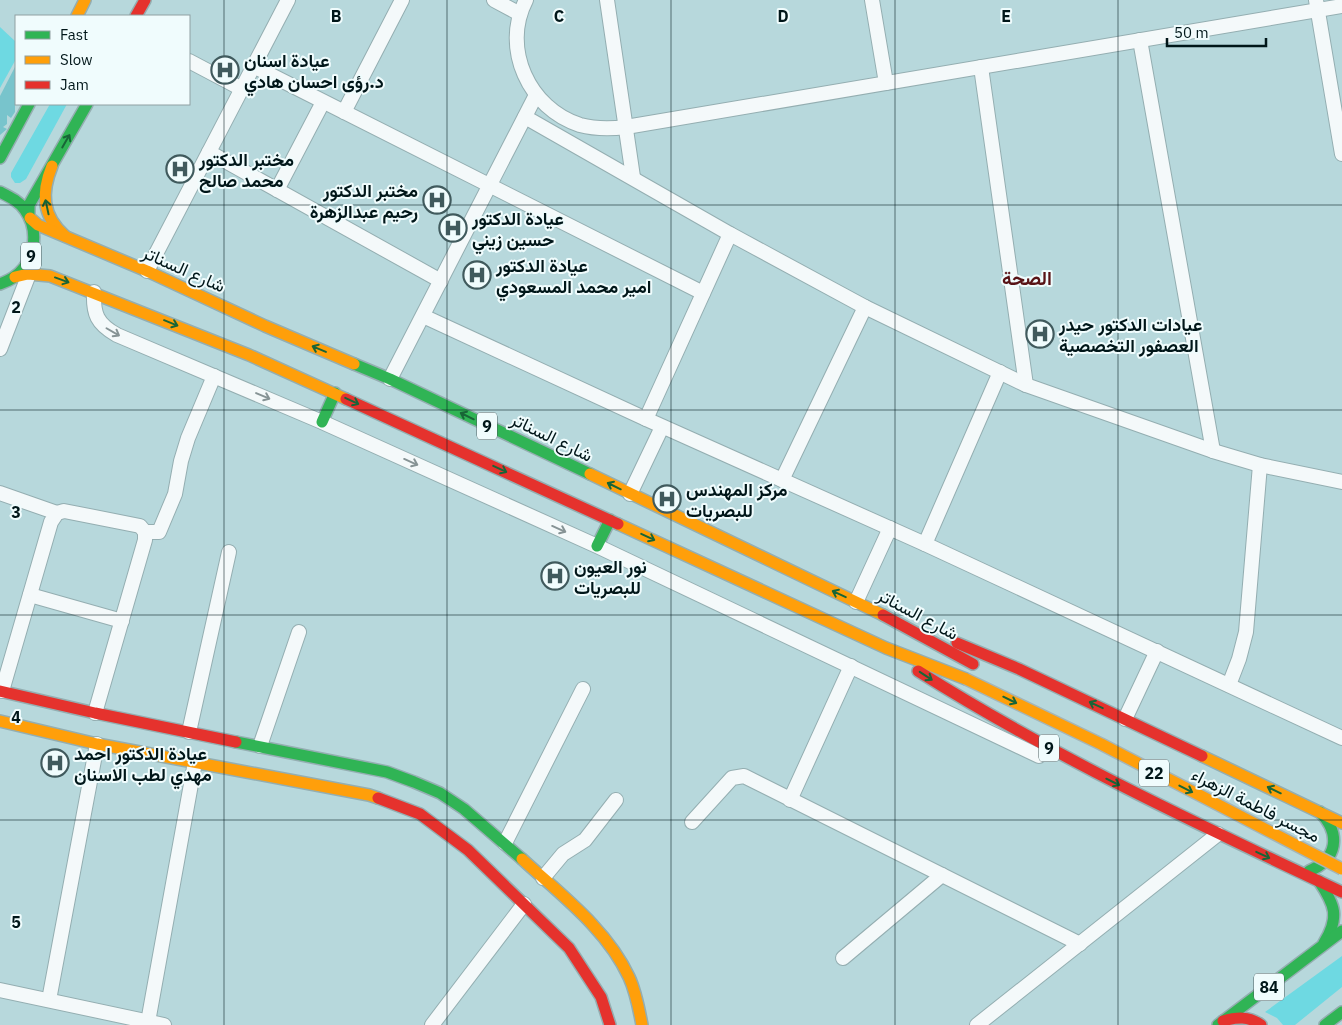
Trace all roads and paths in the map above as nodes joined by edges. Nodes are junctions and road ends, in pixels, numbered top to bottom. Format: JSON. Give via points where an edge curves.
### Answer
{"nodes":[{"id":1,"x":85,"y":0,"type":"edge"},
{"id":2,"x":145,"y":0,"type":"edge"},
{"id":3,"x":288,"y":0,"type":"edge"},
{"id":4,"x":402,"y":0,"type":"edge"},
{"id":5,"x":494,"y":0,"type":"edge"},
{"id":6,"x":526,"y":0,"type":"edge"},
{"id":7,"x":607,"y":0,"type":"edge"},
{"id":8,"x":872,"y":0,"type":"edge"},
{"id":9,"x":1316,"y":5,"type":"edge"},
{"id":10,"x":1342,"y":6,"type":"edge"},
{"id":11,"x":520,"y":14,"type":"junction"},
{"id":12,"x":78,"y":15,"type":"edge"},
{"id":13,"x":137,"y":15,"type":"edge"},
{"id":14,"x":1140,"y":40,"type":"junction"},
{"id":15,"x":190,"y":62,"type":"edge"},
{"id":16,"x":253,"y":66,"type":"junction"},
{"id":17,"x":981,"y":67,"type":"junction"},
{"id":18,"x":886,"y":83,"type":"junction"},
{"id":19,"x":242,"y":89,"type":"junction"},
{"id":20,"x":536,"y":95,"type":"junction"},
{"id":21,"x":323,"y":102,"type":"junction"},
{"id":22,"x":29,"y":105,"type":"edge"},
{"id":23,"x":86,"y":105,"type":"edge"},
{"id":24,"x":344,"y":112,"type":"junction"},
{"id":25,"x":525,"y":116,"type":"junction"},
{"id":26,"x":626,"y":127,"type":"junction"},
{"id":27,"x":208,"y":152,"type":"junction"},
{"id":28,"x":1342,"y":154,"type":"edge"},
{"id":29,"x":0,"y":158,"type":"edge"},
{"id":30,"x":52,"y":166,"type":"junction"},
{"id":31,"x":633,"y":177,"type":"junction"},
{"id":32,"x":489,"y":186,"type":"junction"},
{"id":33,"x":277,"y":190,"type":"junction"},
{"id":34,"x":0,"y":192,"type":"edge"},
{"id":35,"x":29,"y":216,"type":"junction"},
{"id":36,"x":730,"y":234,"type":"junction"},
{"id":37,"x":70,"y":240,"type":"junction"},
{"id":38,"x":147,"y":271,"type":"junction"},
{"id":39,"x":30,"y":274,"type":"junction"},
{"id":40,"x":15,"y":277,"type":"junction"},
{"id":41,"x":441,"y":281,"type":"junction"},
{"id":42,"x":0,"y":284,"type":"edge"},
{"id":43,"x":94,"y":292,"type":"junction"},
{"id":44,"x":703,"y":293,"type":"junction"},
{"id":45,"x":218,"y":304,"type":"junction"},
{"id":46,"x":864,"y":307,"type":"junction"},
{"id":47,"x":422,"y":316,"type":"junction"},
{"id":48,"x":226,"y":322,"type":"dead end"},
{"id":49,"x":265,"y":326,"type":"junction"},
{"id":50,"x":220,"y":332,"type":"dead end"},
{"id":51,"x":204,"y":336,"type":"junction"},
{"id":52,"x":0,"y":349,"type":"edge"},
{"id":53,"x":249,"y":355,"type":"junction"},
{"id":54,"x":1000,"y":372,"type":"junction"},
{"id":55,"x":214,"y":376,"type":"junction"},
{"id":56,"x":390,"y":379,"type":"junction"},
{"id":57,"x":1026,"y":385,"type":"junction"},
{"id":58,"x":335,"y":393,"type":"junction"},
{"id":59,"x":646,"y":419,"type":"junction"},
{"id":60,"x":322,"y":422,"type":"junction"},
{"id":61,"x":662,"y":426,"type":"junction"},
{"id":62,"x":1213,"y":451,"type":"junction"},
{"id":63,"x":1260,"y":465,"type":"junction"},
{"id":64,"x":782,"y":480,"type":"junction"},
{"id":65,"x":1342,"y":482,"type":"edge"},
{"id":66,"x":0,"y":493,"type":"edge"},
{"id":67,"x":630,"y":494,"type":"junction"},
{"id":68,"x":57,"y":513,"type":"junction"},
{"id":69,"x":610,"y":520,"type":"junction"},
{"id":70,"x":890,"y":528,"type":"junction"},
{"id":71,"x":145,"y":532,"type":"junction"},
{"id":72,"x":926,"y":544,"type":"junction"},
{"id":73,"x":598,"y":546,"type":"junction"},
{"id":74,"x":229,"y":552,"type":"dead end"},
{"id":75,"x":30,"y":596,"type":"junction"},
{"id":76,"x":856,"y":602,"type":"junction"},
{"id":77,"x":122,"y":621,"type":"junction"},
{"id":78,"x":899,"y":622,"type":"junction"},
{"id":79,"x":299,"y":632,"type":"dead end"},
{"id":80,"x":886,"y":648,"type":"junction"},
{"id":81,"x":1157,"y":651,"type":"junction"},
{"id":82,"x":851,"y":666,"type":"junction"},
{"id":83,"x":977,"y":666,"type":"dead end"},
{"id":84,"x":1229,"y":685,"type":"junction"},
{"id":85,"x":582,"y":689,"type":"dead end"},
{"id":86,"x":1,"y":691,"type":"edge"},
{"id":87,"x":95,"y":714,"type":"junction"},
{"id":88,"x":1124,"y":719,"type":"junction"},
{"id":89,"x":0,"y":721,"type":"edge"},
{"id":90,"x":189,"y":732,"type":"junction"},
{"id":91,"x":1342,"y":738,"type":"edge"},
{"id":92,"x":97,"y":744,"type":"junction"},
{"id":93,"x":260,"y":746,"type":"junction"},
{"id":94,"x":195,"y":762,"type":"junction"},
{"id":95,"x":1089,"y":770,"type":"junction"},
{"id":96,"x":616,"y":800,"type":"dead end"},
{"id":97,"x":790,"y":800,"type":"junction"},
{"id":98,"x":1318,"y":812,"type":"junction"},
{"id":99,"x":692,"y":822,"type":"dead end"},
{"id":100,"x":1342,"y":822,"type":"edge"},
{"id":101,"x":1218,"y":834,"type":"junction"},
{"id":102,"x":505,"y":843,"type":"junction"},
{"id":103,"x":1325,"y":843,"type":"dead end"},
{"id":104,"x":1342,"y":852,"type":"edge"},
{"id":105,"x":1291,"y":868,"type":"junction"},
{"id":106,"x":1342,"y":869,"type":"edge"},
{"id":107,"x":942,"y":875,"type":"junction"},
{"id":108,"x":543,"y":878,"type":"junction"},
{"id":109,"x":1319,"y":881,"type":"junction"},
{"id":110,"x":1342,"y":892,"type":"edge"},
{"id":111,"x":524,"y":904,"type":"junction"},
{"id":112,"x":1342,"y":932,"type":"edge"},
{"id":113,"x":1080,"y":944,"type":"junction"},
{"id":114,"x":1320,"y":948,"type":"junction"},
{"id":115,"x":843,"y":958,"type":"dead end"},
{"id":116,"x":0,"y":990,"type":"edge"},
{"id":117,"x":49,"y":1000,"type":"junction"},
{"id":118,"x":1342,"y":1012,"type":"edge"},
{"id":119,"x":148,"y":1022,"type":"junction"},
{"id":120,"x":1220,"y":1023,"type":"edge"},
{"id":121,"x":164,"y":1025,"type":"edge"},
{"id":122,"x":432,"y":1025,"type":"edge"},
{"id":123,"x":610,"y":1025,"type":"edge"},
{"id":124,"x":642,"y":1025,"type":"edge"},
{"id":125,"x":978,"y":1025,"type":"edge"},
{"id":126,"x":1261,"y":1025,"type":"edge"},
{"id":127,"x":1325,"y":1025,"type":"edge"}],
"edges":[{"from":1,"to":12,"type":"main road"},
{"from":2,"to":13,"type":"main road"},
{"from":3,"to":16,"type":"street"},
{"from":4,"to":24,"type":"street"},
{"from":5,"to":11,"type":"street"},
{"from":6,"to":11,"type":"street"},
{"from":7,"to":26,"type":"street"},
{"from":8,"to":18,"type":"street"},
{"from":9,"to":10,"type":"street"},
{"from":9,"to":14,"type":"street"},
{"from":9,"to":28,"type":"street"},
{"from":11,"to":20,"type":"street","via":[[518,54]]},
{"from":14,"to":17,"type":"street"},
{"from":14,"to":62,"type":"street"},
{"from":15,"to":19,"type":"street"},
{"from":16,"to":19,"type":"street"},
{"from":16,"to":21,"type":"street"},
{"from":17,"to":18,"type":"street"},
{"from":17,"to":57,"type":"street"},
{"from":18,"to":26,"type":"street"},
{"from":19,"to":27,"type":"street"},
{"from":20,"to":25,"type":"street"},
{"from":20,"to":26,"type":"street","via":[[555,112],[579,124],[596,128]]},
{"from":21,"to":24,"type":"street"},
{"from":21,"to":33,"type":"street"},
{"from":22,"to":29,"type":"main road"},
{"from":30,"to":23,"type":"main road","one_way":true},
{"from":24,"to":32,"type":"street"},
{"from":25,"to":31,"type":"street"},
{"from":25,"to":32,"type":"street"},
{"from":26,"to":31,"type":"street"},
{"from":27,"to":33,"type":"street"},
{"from":27,"to":38,"type":"street"},
{"from":30,"to":35,"type":"main road","via":[[30,205]]},
{"from":37,"to":30,"type":"main road","one_way":true,"via":[[54,227],[46,208],[45,189]]},
{"from":31,"to":36,"type":"street"},
{"from":32,"to":41,"type":"street"},
{"from":32,"to":44,"type":"street"},
{"from":33,"to":41,"type":"street"},
{"from":34,"to":35,"type":"main road","number":"9","via":[[20,203]]},
{"from":35,"to":37,"type":"main road","name":"شارع السناتر","number":"9","via":[[38,225]]},
{"from":35,"to":40,"type":"main road","number":"9","via":[[34,228],[33,250]]},
{"from":36,"to":44,"type":"street"},
{"from":36,"to":46,"type":"street"},
{"from":37,"to":38,"type":"main road","name":"شارع السناتر","number":"9"},
{"from":38,"to":45,"type":"main road","name":"شارع السناتر","number":"9"},
{"from":39,"to":40,"type":"main road","number":"9"},
{"from":39,"to":43,"type":"main road","number":"9","one_way":true,"via":[[50,276]]},
{"from":39,"to":52,"type":"street"},
{"from":40,"to":42,"type":"main road","number":"9"},
{"from":41,"to":47,"type":"street"},
{"from":43,"to":51,"type":"main road","number":"9","one_way":true},
{"from":43,"to":55,"type":"street","one_way":true,"via":[[95,312],[107,329]]},
{"from":44,"to":59,"type":"street"},
{"from":45,"to":48,"type":"main road","via":[[224,310]]},
{"from":45,"to":49,"type":"main road","name":"شارع السناتر","number":"9"},
{"from":46,"to":54,"type":"street"},
{"from":46,"to":64,"type":"street"},
{"from":47,"to":56,"type":"street"},
{"from":47,"to":59,"type":"street"},
{"from":49,"to":53,"type":"main road","via":[[258,324],[244,333],[244,350]]},
{"from":56,"to":49,"type":"main road","name":"شارع السناتر","number":"9","one_way":true},
{"from":50,"to":51,"type":"main road"},
{"from":51,"to":53,"type":"main road","number":"9"},
{"from":53,"to":58,"type":"main road","number":"9"},
{"from":54,"to":57,"type":"street"},
{"from":54,"to":72,"type":"street"},
{"from":55,"to":60,"type":"street","one_way":true},
{"from":55,"to":71,"type":"street","via":[[188,438],[174,494],[159,532]]},
{"from":67,"to":56,"type":"main road","name":"شارع السناتر","number":"9","one_way":true},
{"from":57,"to":62,"type":"street"},
{"from":58,"to":60,"type":"main road"},
{"from":58,"to":69,"type":"main road","number":"9","one_way":true},
{"from":59,"to":61,"type":"street"},
{"from":60,"to":73,"type":"street","one_way":true},
{"from":61,"to":64,"type":"street"},
{"from":61,"to":67,"type":"street"},
{"from":62,"to":63,"type":"street"},
{"from":63,"to":65,"type":"street"},
{"from":63,"to":84,"type":"street","via":[[1246,632]]},
{"from":64,"to":70,"type":"street"},
{"from":66,"to":68,"type":"street"},
{"from":76,"to":67,"type":"main road","name":"شارع السناتر","number":"9","one_way":true},
{"from":68,"to":71,"type":"street","via":[[64,510],[140,526]]},
{"from":68,"to":75,"type":"street","via":[[51,522]]},
{"from":69,"to":73,"type":"main road"},
{"from":69,"to":80,"type":"main road","number":"9","one_way":true},
{"from":70,"to":72,"type":"street"},
{"from":70,"to":76,"type":"street"},
{"from":71,"to":77,"type":"street"},
{"from":72,"to":81,"type":"street"},
{"from":73,"to":82,"type":"street"},
{"from":74,"to":90,"type":"street"},
{"from":75,"to":77,"type":"street"},
{"from":75,"to":86,"type":"street"},
{"from":76,"to":78,"type":"main road","name":"شارع السناتر","number":"9"},
{"from":77,"to":87,"type":"street"},
{"from":78,"to":83,"type":"main road","name":"شارع السناتر"},
{"from":88,"to":78,"type":"main road","number":"9","one_way":true,"via":[[981,652]]},
{"from":79,"to":93,"type":"street"},
{"from":80,"to":95,"type":"main road","number":"9","one_way":true,"via":[[993,718]]},
{"from":80,"to":106,"type":"main road","name":"مجسر فاطمة الزهراء","number":"22","one_way":true,"bridge":true,"via":[[966,679]]},
{"from":81,"to":84,"type":"street"},
{"from":81,"to":88,"type":"street"},
{"from":82,"to":95,"type":"street","via":[[1050,761]]},
{"from":82,"to":97,"type":"street"},
{"from":84,"to":91,"type":"street"},
{"from":85,"to":102,"type":"street"},
{"from":86,"to":87,"type":"main road"},
{"from":87,"to":90,"type":"main road"},
{"from":98,"to":88,"type":"main road","number":"9","one_way":true},
{"from":89,"to":92,"type":"main road"},
{"from":90,"to":93,"type":"main road"},
{"from":92,"to":94,"type":"main road"},
{"from":92,"to":117,"type":"street"},
{"from":93,"to":102,"type":"main road","via":[[408,778],[458,804]]},
{"from":94,"to":111,"type":"main road","via":[[369,795],[420,814],[468,850]]},
{"from":94,"to":119,"type":"street"},
{"from":95,"to":101,"type":"main road","number":"9","one_way":true},
{"from":96,"to":108,"type":"street","via":[[585,840],[563,854]]},
{"from":97,"to":99,"type":"street","via":[[744,776],[736,777]]},
{"from":97,"to":107,"type":"street"},
{"from":98,"to":100,"type":"main road","number":"9"},
{"from":98,"to":105,"type":"main road","via":[[1325,816],[1333,830],[1332,854],[1314,870],[1306,872]]},
{"from":101,"to":105,"type":"main road","number":"9","one_way":true},
{"from":101,"to":113,"type":"street"},
{"from":102,"to":108,"type":"main road"},
{"from":103,"to":104,"type":"main road","name":"مجسر فاطمة الزهراء"},
{"from":105,"to":109,"type":"main road","number":"9"},
{"from":107,"to":113,"type":"street"},
{"from":107,"to":115,"type":"street"},
{"from":108,"to":124,"type":"main road","via":[[582,915],[625,969],[633,985]]},
{"from":109,"to":110,"type":"main road","number":"9"},
{"from":109,"to":114,"type":"main road","via":[[1333,902],[1337,916],[1334,930]]},
{"from":111,"to":122,"type":"street"},
{"from":111,"to":123,"type":"main road","via":[[568,948],[600,997]]},
{"from":112,"to":114,"type":"main road","number":"84"},
{"from":113,"to":125,"type":"street"},
{"from":114,"to":120,"type":"main road","number":"84"},
{"from":116,"to":117,"type":"street"},
{"from":117,"to":119,"type":"street"},
{"from":118,"to":127,"type":"main road"},
{"from":119,"to":121,"type":"street"},
{"from":120,"to":126,"type":"main road","via":[[1234,1017],[1246,1017]]}]}
